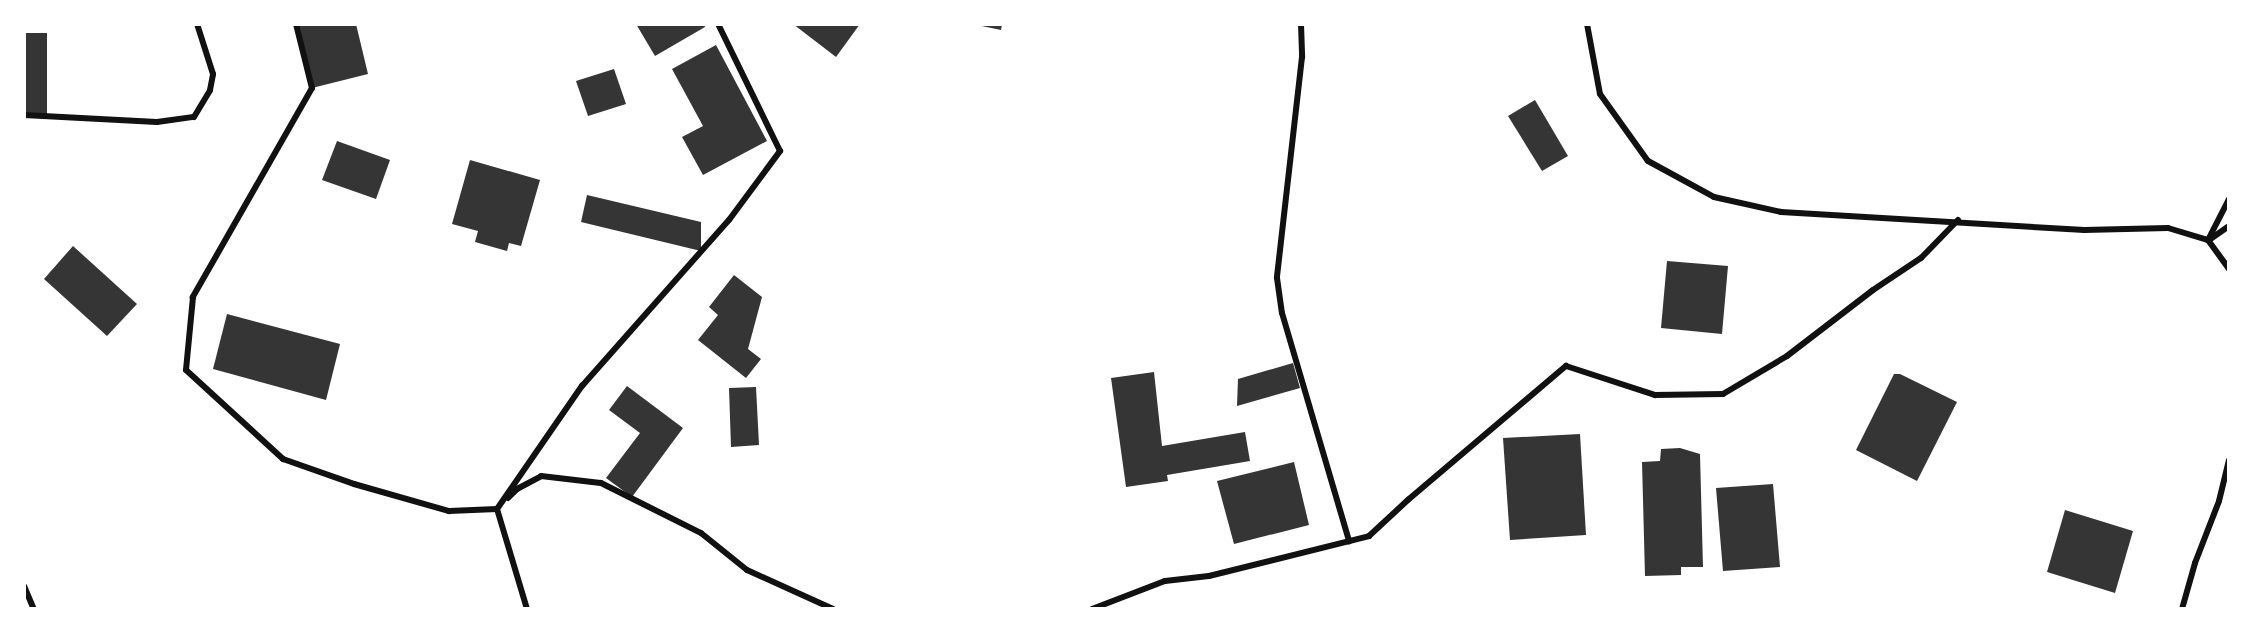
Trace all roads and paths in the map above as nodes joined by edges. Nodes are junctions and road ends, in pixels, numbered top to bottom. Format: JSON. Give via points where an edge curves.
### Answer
{"nodes":[{"id":1,"x":197,"y":24,"type":"edge"},
{"id":2,"x":296,"y":24,"type":"edge"},
{"id":3,"x":718,"y":24,"type":"edge"},
{"id":4,"x":1301,"y":24,"type":"edge"},
{"id":5,"x":1587,"y":24,"type":"edge"},
{"id":6,"x":24,"y":115,"type":"edge"},
{"id":7,"x":2229,"y":199,"type":"edge"},
{"id":8,"x":1958,"y":220,"type":"junction"},
{"id":9,"x":2229,"y":226,"type":"edge"},
{"id":10,"x":2208,"y":240,"type":"junction"},
{"id":11,"x":2229,"y":269,"type":"edge"},
{"id":12,"x":2229,"y":460,"type":"edge"},
{"id":13,"x":497,"y":509,"type":"junction"},
{"id":14,"x":1349,"y":541,"type":"junction"},
{"id":15,"x":24,"y":586,"type":"edge"},
{"id":16,"x":34,"y":609,"type":"edge"},
{"id":17,"x":527,"y":609,"type":"edge"},
{"id":18,"x":833,"y":609,"type":"edge"},
{"id":19,"x":1092,"y":609,"type":"edge"},
{"id":20,"x":2182,"y":609,"type":"edge"}],
"edges":[{"from":1,"to":6,"type":"street","via":[[213,74],[210,90],[194,117],[157,122]]},
{"from":2,"to":13,"type":"street","via":[[312,88],[193,297],[186,370],[283,459],[449,511]]},
{"from":3,"to":13,"type":"street","via":[[780,151],[729,220],[582,386]]},
{"from":4,"to":14,"type":"street","via":[[1302,57],[1276,278],[1282,313]]},
{"from":5,"to":8,"type":"street","via":[[1600,94],[1648,161],[1714,197],[1781,212]]},
{"from":7,"to":10,"type":"street"},
{"from":8,"to":10,"type":"street","via":[[2084,230],[2168,228]]},
{"from":8,"to":14,"type":"street","via":[[1921,258],[1787,356],[1723,394],[1655,395],[1566,366],[1369,536]]},
{"from":9,"to":10,"type":"street"},
{"from":10,"to":11,"type":"street"},
{"from":12,"to":20,"type":"street"},
{"from":13,"to":17,"type":"street"},
{"from":13,"to":18,"type":"street","via":[[517,489],[541,476],[601,483],[700,534],[747,570]]},
{"from":14,"to":19,"type":"street","via":[[1209,576],[1165,581]]},
{"from":15,"to":16,"type":"street"}]}
